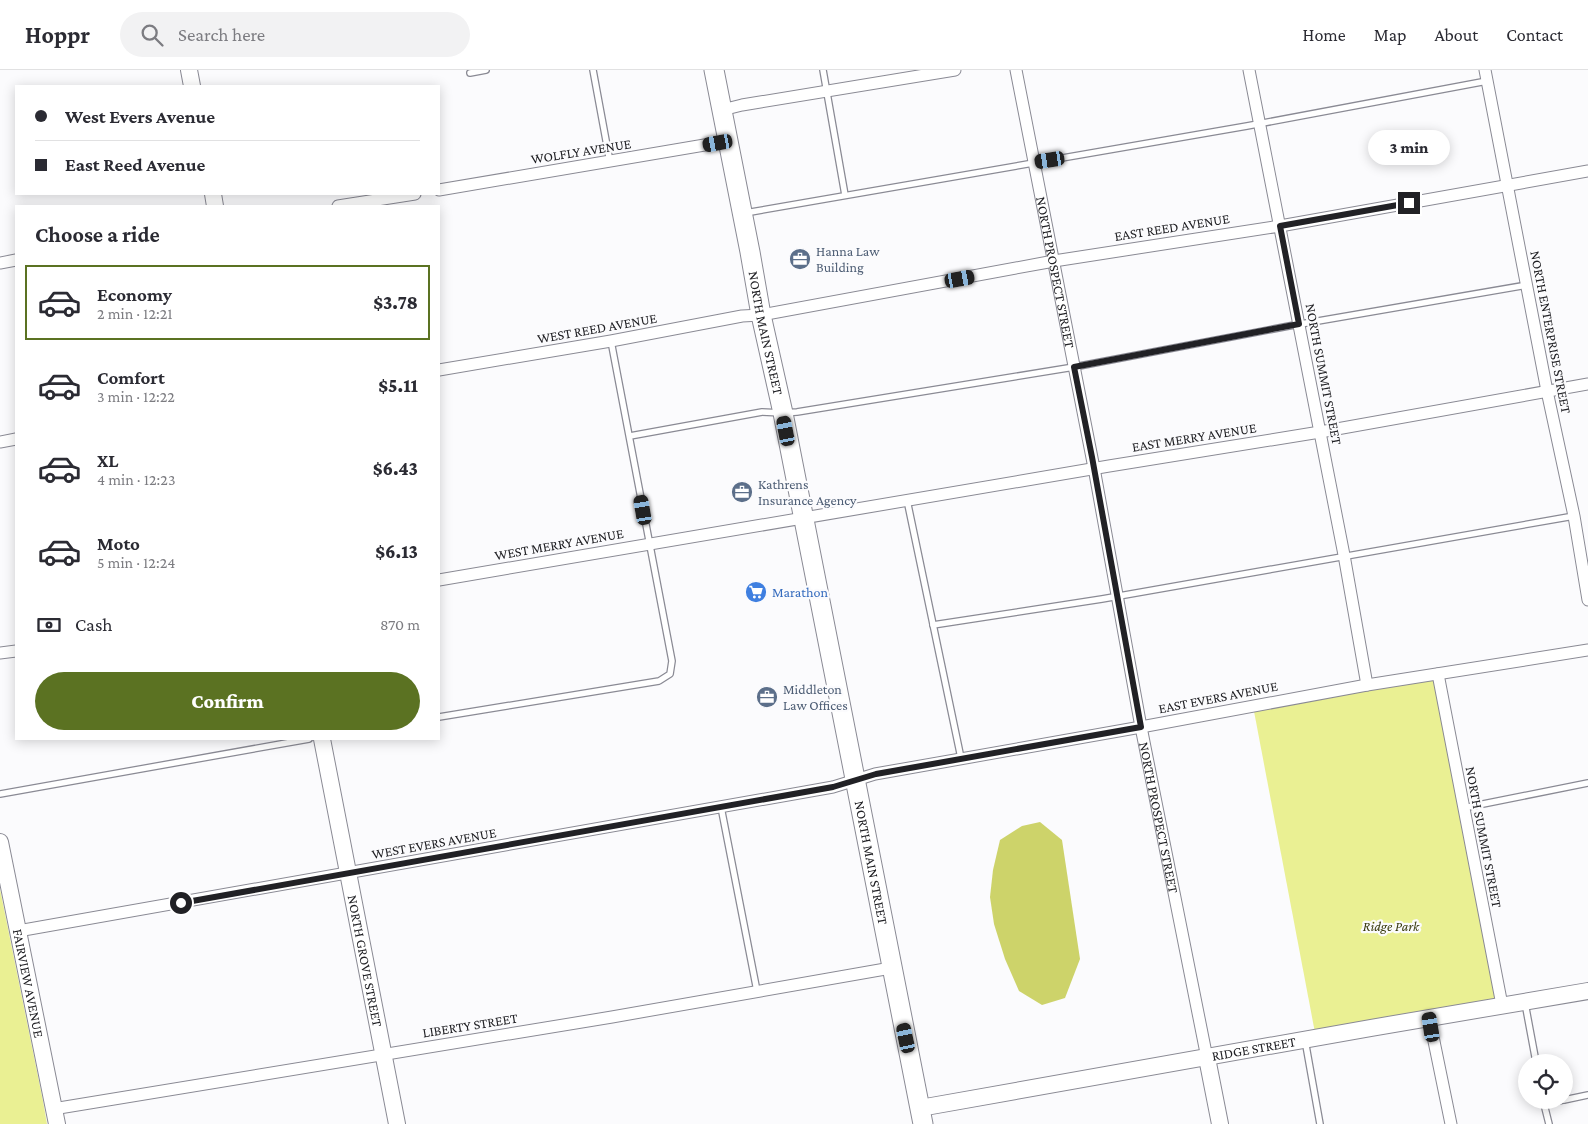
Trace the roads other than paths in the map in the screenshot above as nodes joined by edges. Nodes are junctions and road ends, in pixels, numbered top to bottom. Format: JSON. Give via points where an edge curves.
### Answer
{"nodes":[{"id":1,"x":188,"y":70,"type":"edge"},
{"id":2,"x":486,"y":70,"type":"edge"},
{"id":3,"x":592,"y":70,"type":"edge"},
{"id":4,"x":714,"y":70,"type":"edge"},
{"id":5,"x":823,"y":70,"type":"edge"},
{"id":6,"x":954,"y":70,"type":"edge"},
{"id":7,"x":1016,"y":70,"type":"edge"},
{"id":8,"x":1249,"y":70,"type":"edge"},
{"id":9,"x":470,"y":73,"type":"dead end"},
{"id":10,"x":1486,"y":76,"type":"edge"},
{"id":11,"x":192,"y":85,"type":"edge"},
{"id":12,"x":827,"y":91,"type":"junction"},
{"id":13,"x":722,"y":110,"type":"junction"},
{"id":14,"x":1260,"y":123,"type":"junction"},
{"id":15,"x":728,"y":141,"type":"junction"},
{"id":16,"x":610,"y":162,"type":"junction"},
{"id":17,"x":1034,"y":163,"type":"junction"},
{"id":18,"x":1588,"y":171,"type":"edge"},
{"id":19,"x":1507,"y":186,"type":"junction"},
{"id":20,"x":440,"y":190,"type":"edge"},
{"id":21,"x":409,"y":195,"type":"edge"},
{"id":22,"x":845,"y":196,"type":"junction"},
{"id":23,"x":344,"y":205,"type":"edge"},
{"id":24,"x":742,"y":213,"type":"junction"},
{"id":25,"x":1280,"y":226,"type":"junction"},
{"id":26,"x":15,"y":260,"type":"edge"},
{"id":27,"x":1054,"y":261,"type":"junction"},
{"id":28,"x":0,"y":263,"type":"edge"},
{"id":29,"x":1527,"y":285,"type":"junction"},
{"id":30,"x":761,"y":315,"type":"junction"},
{"id":31,"x":1299,"y":324,"type":"junction"},
{"id":32,"x":611,"y":341,"type":"junction"},
{"id":33,"x":1074,"y":367,"type":"junction"},
{"id":34,"x":440,"y":370,"type":"edge"},
{"id":35,"x":1588,"y":384,"type":"edge"},
{"id":36,"x":1547,"y":391,"type":"junction"},
{"id":37,"x":783,"y":413,"type":"junction"},
{"id":38,"x":1320,"y":432,"type":"junction"},
{"id":39,"x":630,"y":436,"type":"junction"},
{"id":40,"x":15,"y":440,"type":"edge"},
{"id":41,"x":0,"y":442,"type":"edge"},
{"id":42,"x":1094,"y":468,"type":"junction"},
{"id":43,"x":907,"y":500,"type":"junction"},
{"id":44,"x":1574,"y":516,"type":"junction"},
{"id":45,"x":804,"y":518,"type":"junction"},
{"id":46,"x":649,"y":544,"type":"junction"},
{"id":47,"x":1344,"y":555,"type":"junction"},
{"id":48,"x":440,"y":580,"type":"edge"},
{"id":49,"x":1118,"y":596,"type":"junction"},
{"id":50,"x":1588,"y":600,"type":"edge"},
{"id":51,"x":933,"y":625,"type":"junction"},
{"id":52,"x":1588,"y":650,"type":"edge"},
{"id":53,"x":15,"y":651,"type":"edge"},
{"id":54,"x":0,"y":653,"type":"edge"},
{"id":55,"x":1438,"y":674,"type":"junction"},
{"id":56,"x":1367,"y":685,"type":"junction"},
{"id":57,"x":440,"y":717,"type":"edge"},
{"id":58,"x":1141,"y":727,"type":"junction"},
{"id":59,"x":303,"y":740,"type":"edge"},
{"id":60,"x":322,"y":740,"type":"edge"},
{"id":61,"x":961,"y":758,"type":"junction"},
{"id":62,"x":855,"y":780,"type":"junction"},
{"id":63,"x":1588,"y":783,"type":"edge"},
{"id":64,"x":0,"y":794,"type":"edge"},
{"id":65,"x":721,"y":807,"type":"junction"},
{"id":66,"x":1464,"y":808,"type":"junction"},
{"id":67,"x":0,"y":842,"type":"edge"},
{"id":68,"x":349,"y":874,"type":"junction"},
{"id":69,"x":18,"y":932,"type":"junction"},
{"id":70,"x":891,"y":968,"type":"junction"},
{"id":71,"x":1588,"y":991,"type":"edge"},
{"id":72,"x":757,"y":992,"type":"junction"},
{"id":73,"x":1524,"y":1002,"type":"junction"},
{"id":74,"x":1502,"y":1005,"type":"junction"},
{"id":75,"x":1429,"y":1018,"type":"junction"},
{"id":76,"x":1305,"y":1040,"type":"junction"},
{"id":77,"x":383,"y":1054,"type":"junction"},
{"id":78,"x":1534,"y":1054,"type":"edge"},
{"id":79,"x":1207,"y":1058,"type":"junction"},
{"id":80,"x":1588,"y":1095,"type":"edge"},
{"id":81,"x":1573,"y":1098,"type":"edge"},
{"id":82,"x":1546,"y":1109,"type":"edge"},
{"id":83,"x":55,"y":1116,"type":"edge"},
{"id":84,"x":922,"y":1116,"type":"edge"},
{"id":85,"x":397,"y":1124,"type":"edge"},
{"id":86,"x":1220,"y":1124,"type":"edge"},
{"id":87,"x":1320,"y":1124,"type":"edge"},
{"id":88,"x":1451,"y":1124,"type":"edge"},
{"id":89,"x":1549,"y":1124,"type":"edge"}],
"edges":[{"from":1,"to":11,"type":"street"},
{"from":2,"to":9,"type":"lane"},
{"from":3,"to":16,"type":"lane"},
{"from":4,"to":13,"type":"main road","name":"NORTH MAIN STREET"},
{"from":5,"to":12,"type":"lane"},
{"from":6,"to":12,"type":"street"},
{"from":7,"to":17,"type":"street","name":"NORTH PROSPECT STREET"},
{"from":8,"to":14,"type":"street","name":"NORTH SUMMIT STREET"},
{"from":10,"to":14,"type":"lane"},
{"from":10,"to":19,"type":"street","name":"NORTH ENTERPRISE STREET"},
{"from":12,"to":13,"type":"street"},
{"from":12,"to":22,"type":"lane"},
{"from":13,"to":15,"type":"main road","name":"NORTH MAIN STREET"},
{"from":14,"to":17,"type":"lane"},
{"from":14,"to":25,"type":"street","name":"NORTH SUMMIT STREET"},
{"from":15,"to":16,"type":"street","name":"WOLFLY AVENUE"},
{"from":15,"to":24,"type":"main road","name":"NORTH MAIN STREET"},
{"from":16,"to":20,"type":"street","name":"WOLFLY AVENUE"},
{"from":17,"to":22,"type":"lane"},
{"from":17,"to":27,"type":"street","name":"NORTH PROSPECT STREET"},
{"from":18,"to":19,"type":"street","name":"EAST REED AVENUE"},
{"from":19,"to":25,"type":"street","name":"EAST REED AVENUE"},
{"from":19,"to":29,"type":"street","name":"NORTH ENTERPRISE STREET"},
{"from":21,"to":23,"type":"street"},
{"from":22,"to":24,"type":"lane"},
{"from":24,"to":30,"type":"main road","name":"NORTH MAIN STREET"},
{"from":25,"to":27,"type":"street","name":"EAST REED AVENUE"},
{"from":25,"to":31,"type":"street","name":"NORTH SUMMIT STREET"},
{"from":26,"to":28,"type":"street"},
{"from":27,"to":30,"type":"street","name":"EAST REED AVENUE"},
{"from":27,"to":33,"type":"street","name":"NORTH PROSPECT STREET"},
{"from":29,"to":31,"type":"lane"},
{"from":29,"to":36,"type":"street","name":"NORTH ENTERPRISE STREET"},
{"from":30,"to":32,"type":"street","name":"WEST REED AVENUE"},
{"from":30,"to":37,"type":"main road","name":"NORTH MAIN STREET"},
{"from":31,"to":33,"type":"lane"},
{"from":31,"to":38,"type":"street","name":"NORTH SUMMIT STREET"},
{"from":32,"to":34,"type":"street","name":"WEST REED AVENUE"},
{"from":32,"to":39,"type":"lane"},
{"from":33,"to":37,"type":"lane"},
{"from":33,"to":42,"type":"street","name":"NORTH PROSPECT STREET"},
{"from":35,"to":36,"type":"street","name":"EAST MERRY AVENUE"},
{"from":36,"to":38,"type":"street","name":"EAST MERRY AVENUE"},
{"from":36,"to":44,"type":"street","name":"NORTH ENTERPRISE STREET"},
{"from":37,"to":39,"type":"lane","via":[[762,412]]},
{"from":37,"to":45,"type":"main road","name":"NORTH MAIN STREET"},
{"from":38,"to":42,"type":"street","name":"EAST MERRY AVENUE"},
{"from":38,"to":47,"type":"street","name":"NORTH SUMMIT STREET"},
{"from":39,"to":46,"type":"lane"},
{"from":40,"to":41,"type":"street"},
{"from":42,"to":43,"type":"street","name":"EAST MERRY AVENUE"},
{"from":42,"to":49,"type":"street","name":"NORTH PROSPECT STREET"},
{"from":43,"to":45,"type":"street","name":"EAST MERRY AVENUE"},
{"from":43,"to":51,"type":"lane"},
{"from":44,"to":47,"type":"lane"},
{"from":44,"to":50,"type":"street","name":"NORTH ENTERPRISE STREET"},
{"from":45,"to":46,"type":"street","name":"WEST MERRY AVENUE"},
{"from":45,"to":62,"type":"main road","name":"NORTH MAIN STREET"},
{"from":46,"to":48,"type":"street","name":"WEST MERRY AVENUE"},
{"from":46,"to":57,"type":"lane","via":[[672,661],[670,674],[659,681]]},
{"from":47,"to":49,"type":"lane"},
{"from":47,"to":56,"type":"street","name":"NORTH SUMMIT STREET"},
{"from":49,"to":51,"type":"lane"},
{"from":49,"to":58,"type":"street","name":"NORTH PROSPECT STREET"},
{"from":51,"to":61,"type":"lane"},
{"from":52,"to":55,"type":"street","name":"EAST EVERS AVENUE"},
{"from":53,"to":54,"type":"street"},
{"from":55,"to":56,"type":"street","name":"EAST EVERS AVENUE"},
{"from":55,"to":66,"type":"street","name":"NORTH SUMMIT STREET"},
{"from":56,"to":58,"type":"street","name":"EAST EVERS AVENUE"},
{"from":58,"to":61,"type":"street","name":"EAST EVERS AVENUE"},
{"from":58,"to":79,"type":"street","name":"NORTH PROSPECT STREET"},
{"from":59,"to":64,"type":"lane"},
{"from":60,"to":68,"type":"street","name":"NORTH GROVE STREET"},
{"from":61,"to":62,"type":"street","name":"EAST EVERS AVENUE"},
{"from":62,"to":65,"type":"street","name":"WEST EVERS AVENUE"},
{"from":62,"to":70,"type":"main road","name":"NORTH MAIN STREET"},
{"from":63,"to":66,"type":"lane"},
{"from":65,"to":68,"type":"street","name":"WEST EVERS AVENUE"},
{"from":65,"to":72,"type":"lane"},
{"from":66,"to":74,"type":"street","name":"NORTH SUMMIT STREET"},
{"from":67,"to":69,"type":"street","name":"FAIRVIEW AVENUE"},
{"from":68,"to":69,"type":"street","name":"WEST EVERS AVENUE"},
{"from":68,"to":77,"type":"street","name":"NORTH GROVE STREET"},
{"from":69,"to":83,"type":"street","name":"FAIRVIEW AVENUE"},
{"from":70,"to":72,"type":"street","name":"LIBERTY STREET"},
{"from":70,"to":84,"type":"main road","name":"NORTH MAIN STREET"},
{"from":71,"to":73,"type":"street","name":"RIDGE STREET"},
{"from":72,"to":77,"type":"street","name":"LIBERTY STREET"},
{"from":73,"to":74,"type":"street","name":"RIDGE STREET"},
{"from":73,"to":78,"type":"lane"},
{"from":74,"to":75,"type":"street","name":"RIDGE STREET"},
{"from":75,"to":76,"type":"street","name":"RIDGE STREET"},
{"from":75,"to":88,"type":"street"},
{"from":76,"to":79,"type":"street","name":"RIDGE STREET"},
{"from":76,"to":87,"type":"lane"},
{"from":77,"to":83,"type":"street","name":"LIBERTY STREET"},
{"from":77,"to":85,"type":"street","name":"NORTH GROVE STREET"},
{"from":79,"to":84,"type":"street","name":"RIDGE STREET"},
{"from":79,"to":86,"type":"street","name":"NORTH PROSPECT STREET"},
{"from":80,"to":81,"type":"lane"},
{"from":82,"to":89,"type":"lane"}]}
